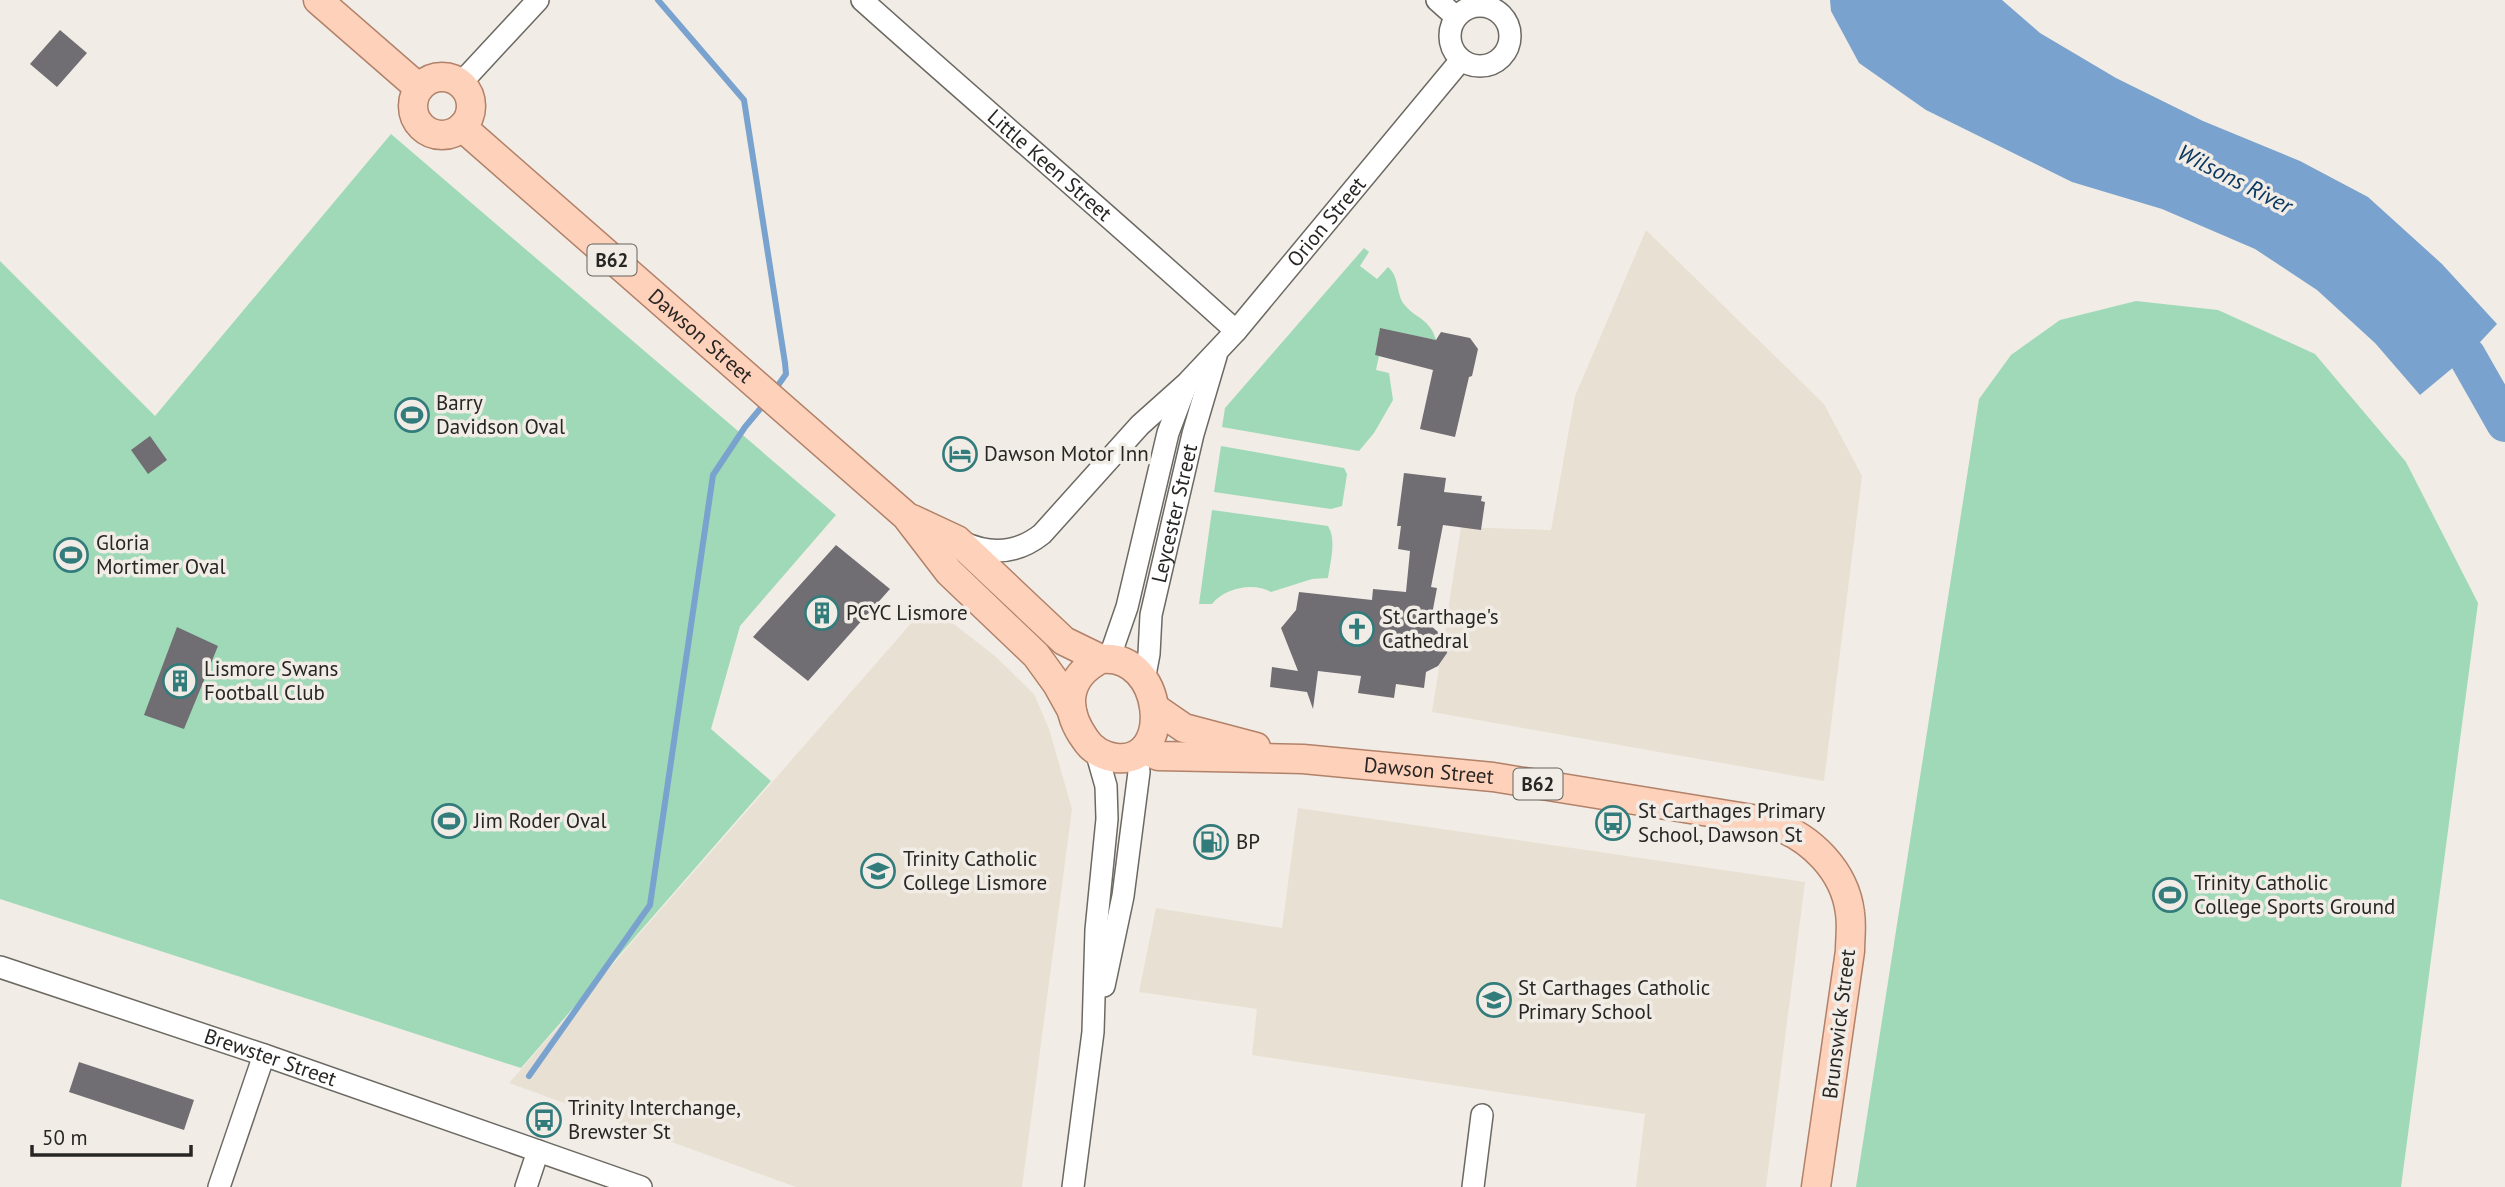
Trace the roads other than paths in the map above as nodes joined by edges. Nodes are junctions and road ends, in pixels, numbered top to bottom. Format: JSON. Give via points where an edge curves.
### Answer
{"nodes":[{"id":1,"x":318,"y":0,"type":"edge"},
{"id":2,"x":538,"y":0,"type":"edge"},
{"id":3,"x":862,"y":0,"type":"edge"},
{"id":4,"x":1437,"y":0,"type":"edge"},
{"id":5,"x":1508,"y":8,"type":"edge"},
{"id":6,"x":1456,"y":17,"type":"junction"},
{"id":7,"x":1461,"y":60,"type":"junction"},
{"id":8,"x":461,"y":83,"type":"junction"},
{"id":9,"x":419,"y":88,"type":"junction"},
{"id":10,"x":462,"y":127,"type":"junction"},
{"id":11,"x":1236,"y":331,"type":"junction"},
{"id":12,"x":1218,"y":351,"type":"junction"},
{"id":13,"x":1187,"y":383,"type":"junction"},
{"id":14,"x":906,"y":516,"type":"junction"},
{"id":15,"x":957,"y":540,"type":"junction"},
{"id":16,"x":1105,"y":659,"type":"junction"},
{"id":17,"x":1144,"y":680,"type":"junction"},
{"id":18,"x":1155,"y":708,"type":"junction"},
{"id":19,"x":1072,"y":711,"type":"junction"},
{"id":20,"x":1096,"y":751,"type":"junction"},
{"id":21,"x":1140,"y":753,"type":"junction"},
{"id":22,"x":1303,"y":759,"type":"junction"},
{"id":23,"x":1829,"y":864,"type":"joint"},
{"id":24,"x":0,"y":967,"type":"edge"},
{"id":25,"x":1093,"y":1032,"type":"junction"},
{"id":26,"x":264,"y":1055,"type":"junction"},
{"id":27,"x":1482,"y":1115,"type":"dead end"},
{"id":28,"x":538,"y":1151,"type":"junction"},
{"id":29,"x":219,"y":1187,"type":"edge"},
{"id":30,"x":526,"y":1187,"type":"edge"},
{"id":31,"x":641,"y":1187,"type":"edge"},
{"id":32,"x":1073,"y":1187,"type":"edge"},
{"id":33,"x":1473,"y":1187,"type":"edge"},
{"id":34,"x":1816,"y":1187,"type":"edge"}],
"edges":[{"from":1,"to":9,"type":"main road"},
{"from":2,"to":8,"type":"street"},
{"from":3,"to":11,"type":"street","name":"Little Keen Street"},
{"from":4,"to":6,"type":"street"},
{"from":5,"to":6,"type":"street","via":[[1474,6]]},
{"from":5,"to":7,"type":"street","via":[[1510,38],[1502,57],[1478,67]]},
{"from":6,"to":7,"type":"street","via":[[1450,41]]},
{"from":7,"to":11,"type":"street","name":"Orion Street"},
{"from":8,"to":9,"type":"main road","via":[[434,77]]},
{"from":8,"to":10,"type":"main road","via":[[471,101],[470,115]]},
{"from":9,"to":10,"type":"main road","via":[[413,104],[423,128],[447,135]]},
{"from":10,"to":14,"type":"main road","name":"Dawson Street","number":"B62"},
{"from":11,"to":12,"type":"street","name":"Orion Street"},
{"from":12,"to":13,"type":"street","name":"Orion Street"},
{"from":12,"to":17,"type":"street","name":"Leycester Street","via":[[1193,434],[1152,615]]},
{"from":13,"to":15,"type":"street","name":"Orion Street","via":[[1140,425],[1032,542],[1001,552]]},
{"from":13,"to":16,"type":"street","name":"Orion Street","via":[[1168,433],[1127,607]]},
{"from":14,"to":15,"type":"main road","name":"Dawson Street","number":"B62"},
{"from":14,"to":19,"type":"main road","name":"Dawson Street","via":[[949,572],[1036,655]]},
{"from":15,"to":16,"type":"main road","name":"Dawson Street","number":"B62","via":[[1064,640]]},
{"from":16,"to":17,"type":"main road","number":"B62","via":[[1130,665]]},
{"from":16,"to":19,"type":"main road","via":[[1088,666],[1075,682]]},
{"from":17,"to":18,"type":"main road"},
{"from":18,"to":21,"type":"main road","via":[[1153,730]]},
{"from":18,"to":22,"type":"main road","name":"Dawson Street","number":"B62","via":[[1184,728]]},
{"from":19,"to":20,"type":"main road"},
{"from":20,"to":21,"type":"main road","number":"B62","via":[[1117,758]]},
{"from":20,"to":25,"type":"street","via":[[1106,786],[1107,819],[1096,930]]},
{"from":21,"to":22,"type":"main road","name":"Dawson Street","number":"B62"},
{"from":21,"to":25,"type":"street","via":[[1123,896]]},
{"from":22,"to":23,"type":"main road","name":"Dawson Street","number":"B62","via":[[1493,777],[1772,823],[1814,846]]},
{"from":23,"to":34,"type":"main road","name":"Brunswick Street","number":"B62","via":[[1850,912],[1850,951]]},
{"from":24,"to":26,"type":"street","name":"Brewster Street"},
{"from":25,"to":32,"type":"street"},
{"from":26,"to":28,"type":"street","name":"Brewster Street"},
{"from":26,"to":29,"type":"street"},
{"from":27,"to":33,"type":"street"},
{"from":28,"to":30,"type":"street"},
{"from":28,"to":31,"type":"street","name":"Brewster Street"}]}
